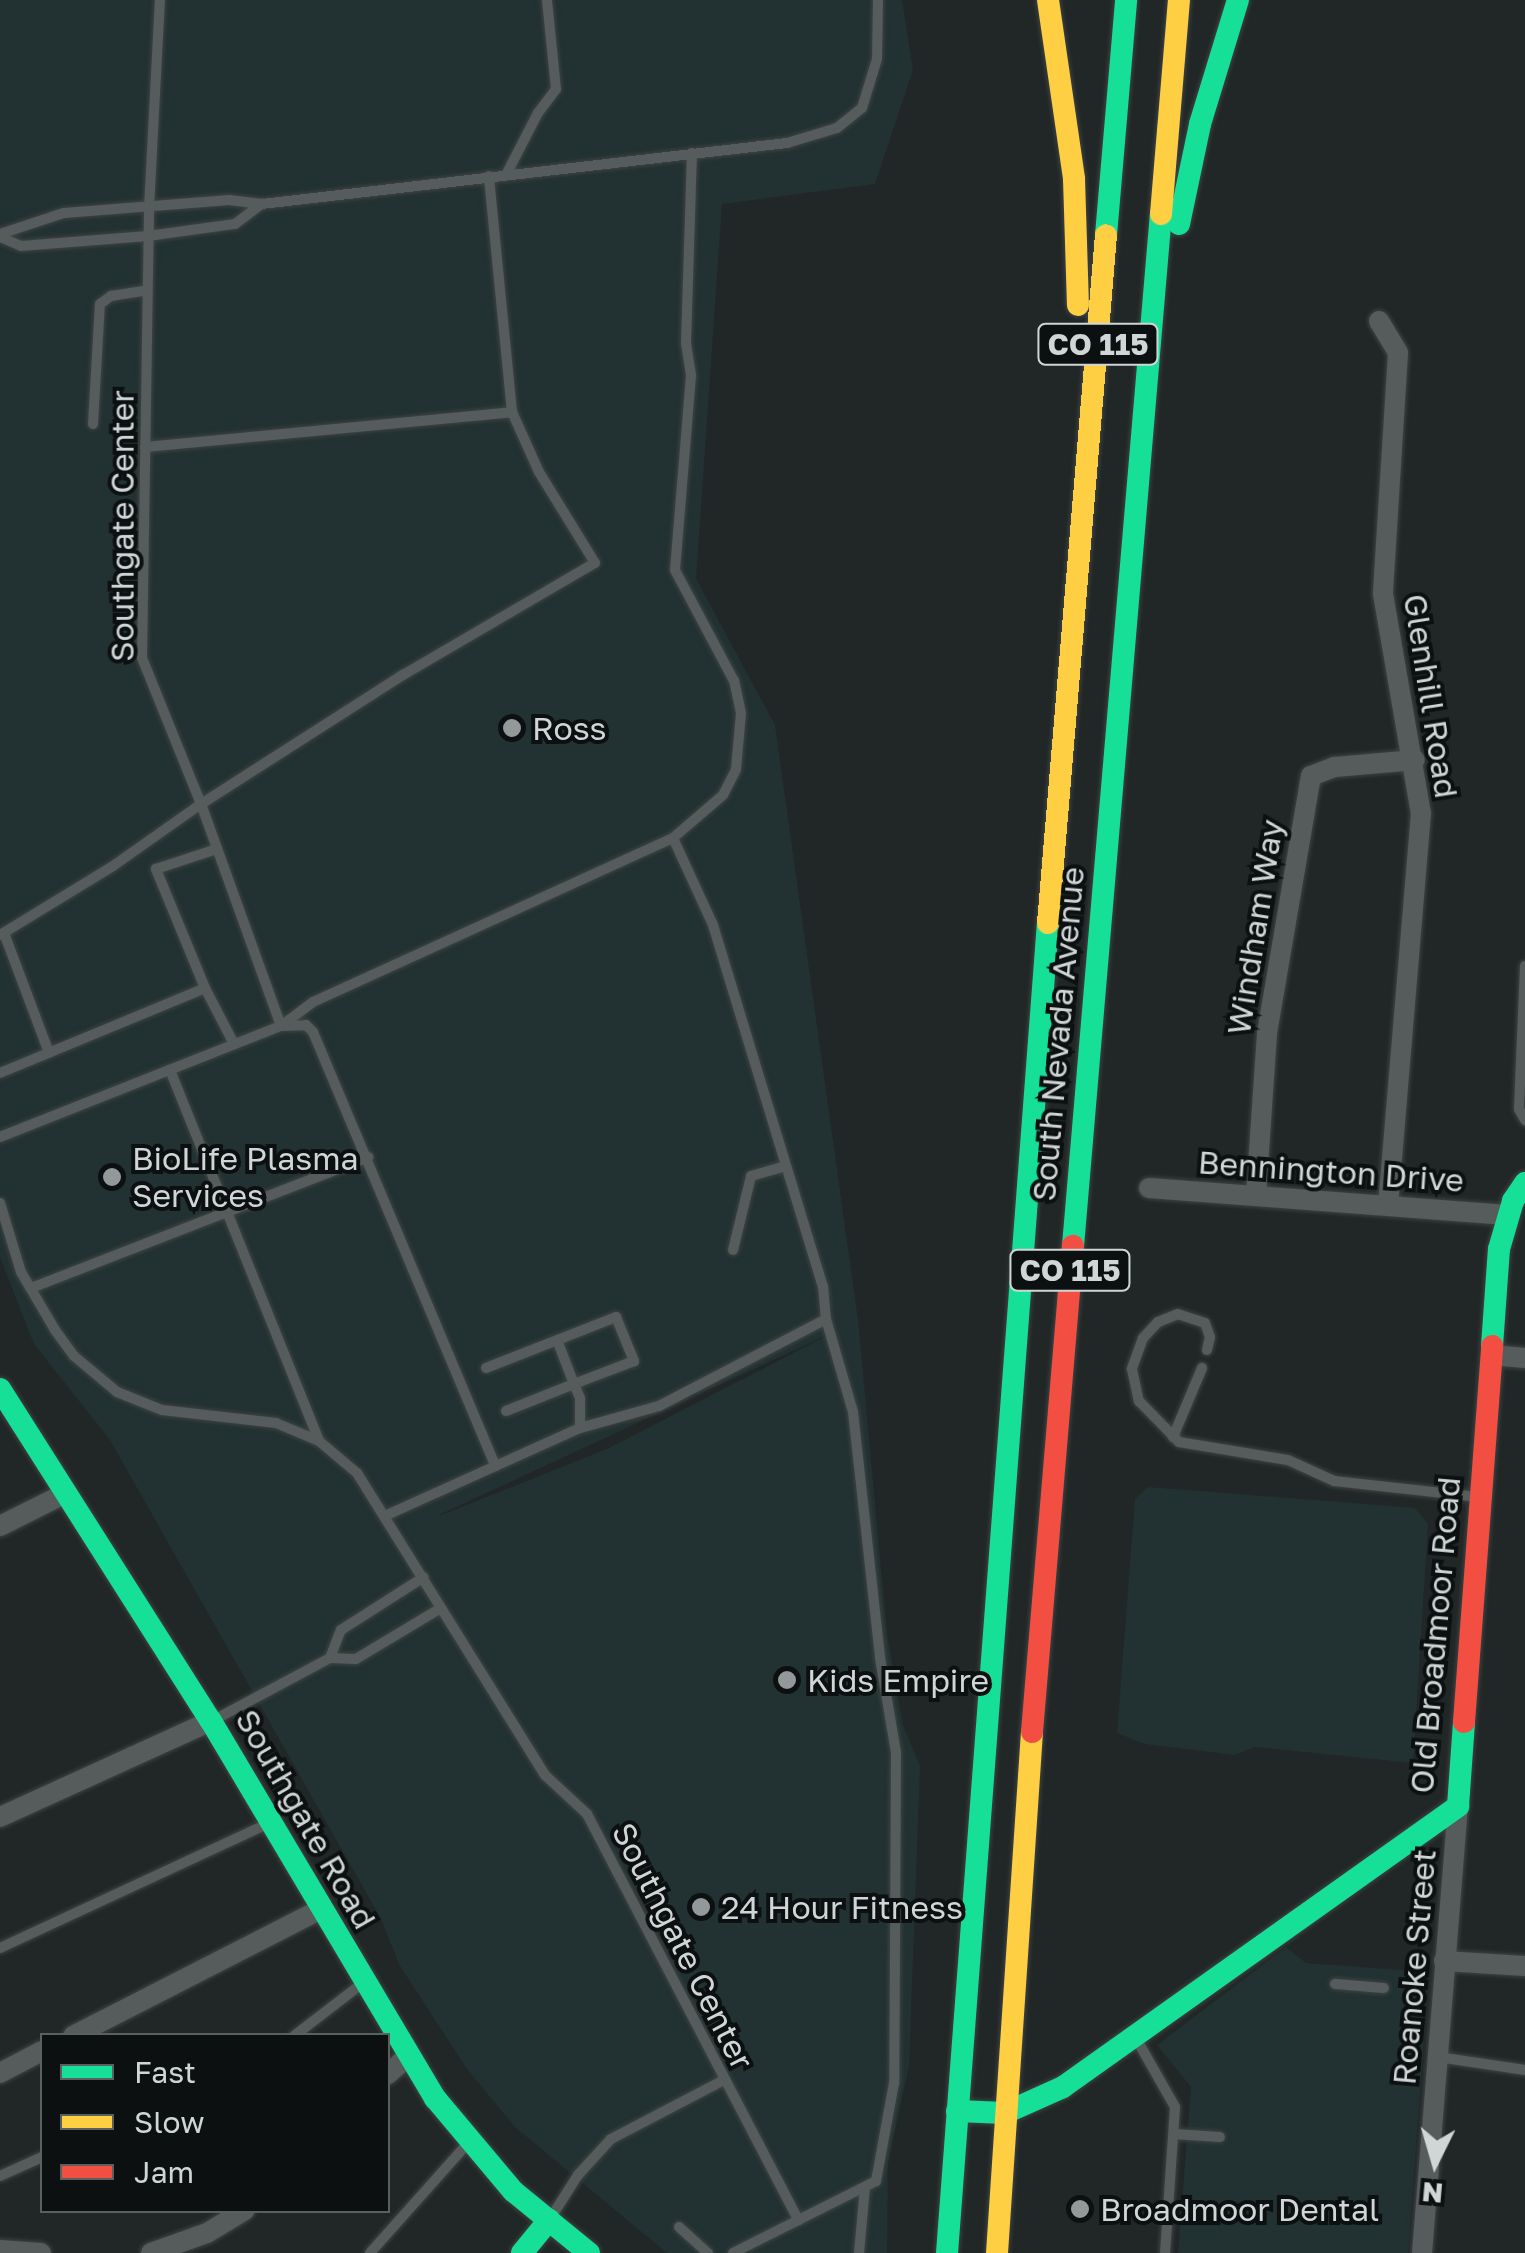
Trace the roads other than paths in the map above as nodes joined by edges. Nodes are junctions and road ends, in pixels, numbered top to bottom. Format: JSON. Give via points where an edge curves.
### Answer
{"nodes":[{"id":1,"x":160,"y":0,"type":"edge"},
{"id":2,"x":547,"y":0,"type":"edge"},
{"id":3,"x":878,"y":0,"type":"edge"},
{"id":4,"x":1048,"y":0,"type":"edge"},
{"id":5,"x":1126,"y":0,"type":"edge"},
{"id":6,"x":1179,"y":0,"type":"edge"},
{"id":7,"x":1238,"y":0,"type":"edge"},
{"id":8,"x":692,"y":153,"type":"junction"},
{"id":9,"x":507,"y":174,"type":"junction"},
{"id":10,"x":489,"y":176,"type":"junction"},
{"id":11,"x":262,"y":204,"type":"junction"},
{"id":12,"x":149,"y":208,"type":"junction"},
{"id":13,"x":0,"y":236,"type":"edge"},
{"id":14,"x":148,"y":236,"type":"junction"},
{"id":15,"x":147,"y":290,"type":"junction"},
{"id":16,"x":1379,"y":321,"type":"dead end"},
{"id":17,"x":512,"y":412,"type":"junction"},
{"id":18,"x":93,"y":424,"type":"dead end"},
{"id":19,"x":1144,"y":428,"type":"junction"},
{"id":20,"x":144,"y":447,"type":"junction"},
{"id":21,"x":1069,"y":688,"type":"junction"},
{"id":22,"x":1415,"y":760,"type":"junction"},
{"id":23,"x":201,"y":804,"type":"junction"},
{"id":24,"x":674,"y":838,"type":"junction"},
{"id":25,"x":217,"y":849,"type":"junction"},
{"id":26,"x":2,"y":934,"type":"edge"},
{"id":27,"x":1525,"y":966,"type":"edge"},
{"id":28,"x":205,"y":988,"type":"junction"},
{"id":29,"x":281,"y":1026,"type":"junction"},
{"id":30,"x":1522,"y":1037,"type":"edge"},
{"id":31,"x":234,"y":1044,"type":"junction"},
{"id":32,"x":49,"y":1053,"type":"junction"},
{"id":33,"x":170,"y":1070,"type":"junction"},
{"id":34,"x":0,"y":1073,"type":"edge"},
{"id":35,"x":1525,"y":1120,"type":"edge"},
{"id":36,"x":0,"y":1136,"type":"edge"},
{"id":37,"x":368,"y":1158,"type":"junction"},
{"id":38,"x":786,"y":1166,"type":"junction"},
{"id":39,"x":1149,"y":1188,"type":"dead end"},
{"id":40,"x":1522,"y":1190,"type":"edge"},
{"id":41,"x":1256,"y":1194,"type":"junction"},
{"id":42,"x":0,"y":1203,"type":"edge"},
{"id":43,"x":1388,"y":1206,"type":"junction"},
{"id":44,"x":227,"y":1212,"type":"junction"},
{"id":45,"x":1507,"y":1215,"type":"junction"},
{"id":46,"x":732,"y":1250,"type":"dead end"},
{"id":47,"x":31,"y":1288,"type":"junction"},
{"id":48,"x":826,"y":1319,"type":"junction"},
{"id":49,"x":558,"y":1340,"type":"junction"},
{"id":50,"x":1207,"y":1350,"type":"dead end"},
{"id":51,"x":1491,"y":1355,"type":"junction"},
{"id":52,"x":1525,"y":1358,"type":"edge"},
{"id":53,"x":486,"y":1368,"type":"dead end"},
{"id":54,"x":1202,"y":1368,"type":"dead end"},
{"id":55,"x":574,"y":1384,"type":"junction"},
{"id":56,"x":0,"y":1390,"type":"edge"},
{"id":57,"x":506,"y":1411,"type":"dead end"},
{"id":58,"x":580,"y":1428,"type":"junction"},
{"id":59,"x":1173,"y":1437,"type":"junction"},
{"id":60,"x":319,"y":1441,"type":"junction"},
{"id":61,"x":496,"y":1466,"type":"junction"},
{"id":62,"x":66,"y":1494,"type":"junction"},
{"id":63,"x":1480,"y":1497,"type":"junction"},
{"id":64,"x":387,"y":1515,"type":"junction"},
{"id":65,"x":0,"y":1526,"type":"edge"},
{"id":66,"x":424,"y":1577,"type":"junction"},
{"id":67,"x":441,"y":1608,"type":"junction"},
{"id":68,"x":330,"y":1658,"type":"junction"},
{"id":69,"x":211,"y":1721,"type":"junction"},
{"id":70,"x":1458,"y":1806,"type":"junction"},
{"id":71,"x":0,"y":1816,"type":"edge"},
{"id":72,"x":270,"y":1823,"type":"junction"},
{"id":73,"x":321,"y":1909,"type":"junction"},
{"id":74,"x":0,"y":1948,"type":"edge"},
{"id":75,"x":1444,"y":1961,"type":"junction"},
{"id":76,"x":1525,"y":1966,"type":"edge"},
{"id":77,"x":364,"y":1982,"type":"junction"},
{"id":78,"x":1335,"y":1984,"type":"dead end"},
{"id":79,"x":1384,"y":1988,"type":"dead end"},
{"id":80,"x":80,"y":2033,"type":"edge"},
{"id":81,"x":298,"y":2033,"type":"edge"},
{"id":82,"x":1135,"y":2038,"type":"junction"},
{"id":83,"x":40,"y":2052,"type":"edge"},
{"id":84,"x":407,"y":2056,"type":"junction"},
{"id":85,"x":1437,"y":2057,"type":"junction"},
{"id":86,"x":1525,"y":2070,"type":"edge"},
{"id":87,"x":390,"y":2072,"type":"edge"},
{"id":88,"x":0,"y":2073,"type":"edge"},
{"id":89,"x":724,"y":2080,"type":"junction"},
{"id":90,"x":956,"y":2111,"type":"junction"},
{"id":91,"x":1006,"y":2113,"type":"junction"},
{"id":92,"x":1174,"y":2134,"type":"junction"},
{"id":93,"x":1220,"y":2137,"type":"dead end"},
{"id":94,"x":469,"y":2142,"type":"junction"},
{"id":95,"x":40,"y":2158,"type":"edge"},
{"id":96,"x":0,"y":2176,"type":"edge"},
{"id":97,"x":864,"y":2187,"type":"junction"},
{"id":98,"x":239,"y":2213,"type":"edge"},
{"id":99,"x":550,"y":2220,"type":"junction"},
{"id":100,"x":798,"y":2220,"type":"junction"},
{"id":101,"x":679,"y":2227,"type":"dead end"},
{"id":102,"x":764,"y":2239,"type":"junction"},
{"id":103,"x":1003,"y":2249,"type":"edge"},
{"id":104,"x":0,"y":2250,"type":"edge"},
{"id":105,"x":41,"y":2253,"type":"edge"},
{"id":106,"x":151,"y":2253,"type":"edge"},
{"id":107,"x":370,"y":2253,"type":"edge"},
{"id":108,"x":522,"y":2253,"type":"edge"},
{"id":109,"x":589,"y":2253,"type":"edge"},
{"id":110,"x":708,"y":2253,"type":"edge"},
{"id":111,"x":733,"y":2253,"type":"edge"},
{"id":112,"x":764,"y":2253,"type":"edge"},
{"id":113,"x":859,"y":2253,"type":"edge"},
{"id":114,"x":947,"y":2253,"type":"edge"},
{"id":115,"x":1165,"y":2253,"type":"edge"},
{"id":116,"x":1422,"y":2253,"type":"edge"}],
"edges":[{"from":1,"to":12,"type":"lane","name":"Southgate Center"},
{"from":2,"to":9,"type":"lane","via":[[556,89]]},
{"from":3,"to":8,"type":"lane","via":[[877,59],[862,108],[837,128],[787,143]]},
{"from":4,"to":21,"type":"main road","via":[[1067,112],[1079,253]]},
{"from":5,"to":21,"type":"main road","name":"South Nevada Avenue","number":"CO 115"},
{"from":6,"to":19,"type":"main road","name":"South Nevada Avenue","number":"CO 115"},
{"from":7,"to":19,"type":"main road","via":[[1200,124]]},
{"from":8,"to":9,"type":"lane"},
{"from":8,"to":24,"type":"lane","via":[[686,343],[691,375],[675,570],[734,681],[741,713],[736,769],[723,795]]},
{"from":9,"to":10,"type":"lane"},
{"from":10,"to":11,"type":"lane"},
{"from":10,"to":17,"type":"lane"},
{"from":11,"to":12,"type":"lane","via":[[229,200]]},
{"from":11,"to":14,"type":"lane","via":[[236,224]]},
{"from":12,"to":13,"type":"lane","via":[[64,213]]},
{"from":12,"to":14,"type":"lane","name":"Southgate Center"},
{"from":13,"to":14,"type":"lane","via":[[21,246]]},
{"from":14,"to":15,"type":"lane","name":"Southgate Center"},
{"from":15,"to":18,"type":"lane","via":[[100,304]]},
{"from":15,"to":20,"type":"lane","name":"Southgate Center"},
{"from":16,"to":22,"type":"street","name":"Glenhill Road","via":[[1398,353],[1383,594]]},
{"from":17,"to":20,"type":"lane"},
{"from":17,"to":23,"type":"lane","via":[[539,472],[595,563]]},
{"from":19,"to":91,"type":"main road","name":"South Nevada Avenue","number":"CO 115","via":[[1037,1672]]},
{"from":20,"to":23,"type":"lane","name":"Southgate Center","via":[[142,658]]},
{"from":21,"to":90,"type":"main road","name":"South Nevada Avenue","number":"CO 115"},
{"from":22,"to":41,"type":"street","name":"Windham Way","via":[[1335,767],[1311,776],[1266,1033]]},
{"from":22,"to":43,"type":"street","name":"Glenhill Road","via":[[1421,813]]},
{"from":23,"to":25,"type":"lane","name":"Southgate Center"},
{"from":23,"to":26,"type":"lane"},
{"from":24,"to":29,"type":"lane","via":[[313,1002]]},
{"from":24,"to":38,"type":"lane","via":[[712,925]]},
{"from":25,"to":28,"type":"lane","via":[[156,869]]},
{"from":25,"to":29,"type":"lane","name":"Southgate Center"},
{"from":26,"to":32,"type":"lane"},
{"from":27,"to":30,"type":"lane"},
{"from":28,"to":31,"type":"lane"},
{"from":28,"to":32,"type":"lane"},
{"from":29,"to":31,"type":"lane"},
{"from":29,"to":37,"type":"lane","via":[[306,1024],[313,1032]]},
{"from":30,"to":35,"type":"lane","via":[[1519,1110]]},
{"from":31,"to":33,"type":"lane"},
{"from":32,"to":34,"type":"lane"},
{"from":33,"to":36,"type":"lane"},
{"from":33,"to":44,"type":"lane"},
{"from":37,"to":44,"type":"lane"},
{"from":37,"to":61,"type":"lane"},
{"from":38,"to":46,"type":"lane","via":[[751,1176]]},
{"from":38,"to":48,"type":"lane","via":[[823,1286]]},
{"from":39,"to":41,"type":"street","name":"Bennington Drive"},
{"from":40,"to":45,"type":"main road","name":"Old Broadmoor Road"},
{"from":41,"to":43,"type":"street","name":"Bennington Drive"},
{"from":42,"to":47,"type":"lane","name":"Southgate Center"},
{"from":43,"to":45,"type":"street","name":"Bennington Drive"},
{"from":44,"to":47,"type":"lane"},
{"from":44,"to":60,"type":"lane"},
{"from":45,"to":51,"type":"main road","name":"Old Broadmoor Road"},
{"from":47,"to":60,"type":"lane","name":"Southgate Center","via":[[74,1356],[117,1392],[162,1410],[265,1420]]},
{"from":48,"to":58,"type":"lane","via":[[659,1406]]},
{"from":48,"to":97,"type":"lane","via":[[853,1412],[896,1753],[894,2082],[876,2181]]},
{"from":49,"to":53,"type":"lane"},
{"from":49,"to":55,"type":"lane"},
{"from":49,"to":55,"type":"lane","via":[[616,1317],[634,1362]]},
{"from":50,"to":59,"type":"lane","via":[[1205,1322],[1178,1314],[1143,1338],[1132,1370],[1139,1401]]},
{"from":51,"to":52,"type":"street"},
{"from":51,"to":63,"type":"main road","name":"Old Broadmoor Road"},
{"from":54,"to":59,"type":"lane"},
{"from":55,"to":57,"type":"lane"},
{"from":55,"to":58,"type":"lane"},
{"from":56,"to":62,"type":"main road","name":"Southgate Road"},
{"from":58,"to":61,"type":"lane"},
{"from":59,"to":63,"type":"lane","via":[[1187,1446],[1288,1460],[1334,1482]]},
{"from":60,"to":64,"type":"lane","name":"Southgate Center","via":[[357,1473]]},
{"from":61,"to":64,"type":"lane"},
{"from":62,"to":65,"type":"street"},
{"from":62,"to":69,"type":"main road","name":"Southgate Road"},
{"from":63,"to":70,"type":"main road","name":"Old Broadmoor Road"},
{"from":64,"to":66,"type":"lane","name":"Southgate Center"},
{"from":66,"to":67,"type":"lane","name":"Southgate Center"},
{"from":66,"to":68,"type":"lane","via":[[341,1630]]},
{"from":67,"to":68,"type":"lane","via":[[356,1659]]},
{"from":67,"to":89,"type":"lane","name":"Southgate Center","via":[[545,1774],[586,1814]]},
{"from":68,"to":69,"type":"lane"},
{"from":69,"to":71,"type":"street"},
{"from":69,"to":72,"type":"main road","name":"Southgate Road"},
{"from":70,"to":75,"type":"street","name":"Roanoke Street"},
{"from":70,"to":82,"type":"main road","name":"Old Broadmoor Road"},
{"from":72,"to":73,"type":"main road","name":"Southgate Road"},
{"from":72,"to":74,"type":"lane"},
{"from":73,"to":77,"type":"main road","name":"Southgate Road"},
{"from":73,"to":80,"type":"street"},
{"from":75,"to":76,"type":"street"},
{"from":75,"to":85,"type":"street","name":"Roanoke Street"},
{"from":77,"to":81,"type":"lane"},
{"from":77,"to":84,"type":"main road","name":"Southgate Road"},
{"from":78,"to":79,"type":"lane"},
{"from":82,"to":91,"type":"main road","name":"Old Broadmoor Road","via":[[1063,2087]]},
{"from":82,"to":92,"type":"lane","via":[[1170,2091]]},
{"from":83,"to":88,"type":"street"},
{"from":84,"to":87,"type":"street"},
{"from":84,"to":94,"type":"main road","name":"Southgate Road"},
{"from":85,"to":86,"type":"lane"},
{"from":85,"to":116,"type":"street","name":"Roanoke Street"},
{"from":89,"to":99,"type":"lane","via":[[610,2138]]},
{"from":89,"to":100,"type":"lane","name":"Southgate Center"},
{"from":90,"to":91,"type":"main road","name":"Old Broadmoor Road"},
{"from":90,"to":114,"type":"main road","name":"South Nevada Avenue","number":"CO 115"},
{"from":91,"to":103,"type":"main road","name":"South Nevada Avenue","number":"CO 115"},
{"from":92,"to":93,"type":"lane"},
{"from":92,"to":115,"type":"lane"},
{"from":94,"to":99,"type":"main road","name":"Southgate Road"},
{"from":94,"to":107,"type":"lane"},
{"from":95,"to":96,"type":"lane"},
{"from":97,"to":100,"type":"lane"},
{"from":97,"to":113,"type":"lane"},
{"from":98,"to":106,"type":"street"},
{"from":99,"to":108,"type":"main road"},
{"from":99,"to":109,"type":"main road","name":"Southgate Road"},
{"from":100,"to":102,"type":"lane"},
{"from":101,"to":110,"type":"lane"},
{"from":102,"to":111,"type":"lane"},
{"from":102,"to":112,"type":"lane"},
{"from":104,"to":105,"type":"street"}]}
